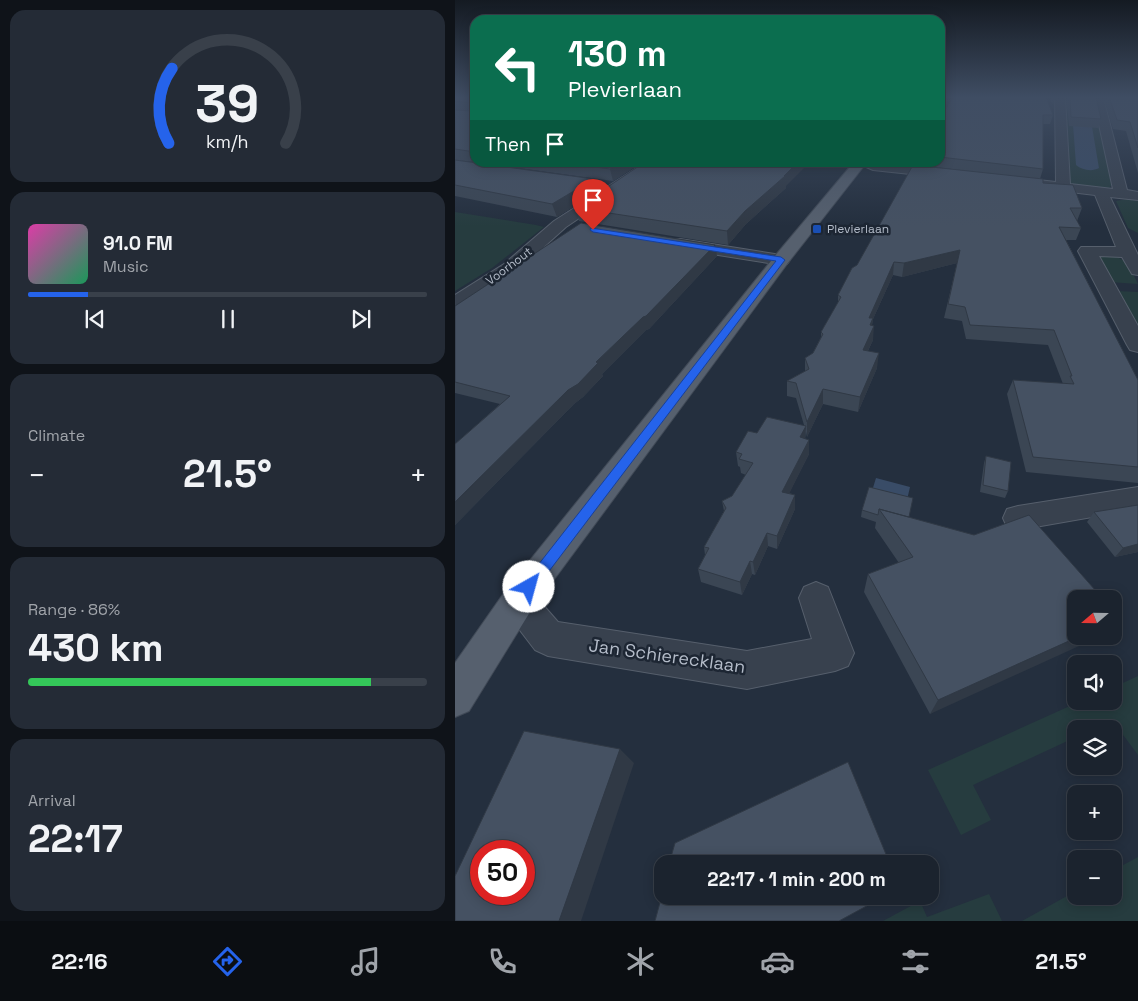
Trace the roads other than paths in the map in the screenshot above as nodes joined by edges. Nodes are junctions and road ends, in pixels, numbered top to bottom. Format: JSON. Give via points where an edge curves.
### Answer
{"nodes":[{"id":1,"x":1061,"y":140,"type":"edge"},
{"id":2,"x":1111,"y":140,"type":"edge"},
{"id":3,"x":648,"y":167,"type":"edge"},
{"id":4,"x":857,"y":167,"type":"edge"},
{"id":5,"x":883,"y":167,"type":"edge"},
{"id":6,"x":959,"y":175,"type":"edge"},
{"id":7,"x":1025,"y":183,"type":"edge"},
{"id":8,"x":597,"y":186,"type":"dead end"},
{"id":9,"x":1063,"y":187,"type":"junction"},
{"id":10,"x":616,"y":188,"type":"junction"},
{"id":11,"x":1101,"y":192,"type":"junction"},
{"id":12,"x":1121,"y":194,"type":"junction"},
{"id":13,"x":1138,"y":196,"type":"edge"},
{"id":14,"x":560,"y":224,"type":"junction"},
{"id":15,"x":585,"y":228,"type":"edge"},
{"id":16,"x":666,"y":241,"type":"edge"},
{"id":17,"x":1129,"y":242,"type":"edge"},
{"id":18,"x":781,"y":260,"type":"junction"},
{"id":19,"x":1138,"y":270,"type":"edge"},
{"id":20,"x":455,"y":303,"type":"edge"},
{"id":21,"x":1138,"y":345,"type":"edge"},
{"id":22,"x":1138,"y":498,"type":"edge"},
{"id":23,"x":1018,"y":518,"type":"edge"},
{"id":24,"x":816,"y":598,"type":"dead end"},
{"id":25,"x":518,"y":601,"type":"junction"},
{"id":26,"x":455,"y":697,"type":"edge"}],
"edges":[{"from":1,"to":9,"type":"street"},
{"from":2,"to":12,"type":"street","via":[[1124,180]]},
{"from":3,"to":10,"type":"street","name":"Voorhout"},
{"from":4,"to":18,"type":"main road"},
{"from":5,"to":6,"type":"street"},
{"from":7,"to":9,"type":"street"},
{"from":8,"to":10,"type":"street"},
{"from":9,"to":11,"type":"street"},
{"from":10,"to":14,"type":"street","name":"Voorhout"},
{"from":11,"to":12,"type":"street"},
{"from":11,"to":17,"type":"street"},
{"from":12,"to":13,"type":"street"},
{"from":14,"to":15,"type":"street"},
{"from":14,"to":20,"type":"street","name":"Voorhout","via":[[510,268]]},
{"from":16,"to":18,"type":"street"},
{"from":17,"to":19,"type":"street"},
{"from":17,"to":21,"type":"street","via":[[1087,251]]},
{"from":18,"to":25,"type":"main road"},
{"from":22,"to":23,"type":"street"},
{"from":24,"to":25,"type":"street","name":"Jan Schierecklaan","via":[[835,653],[747,670],[548,638]]},
{"from":25,"to":26,"type":"main road"}]}
